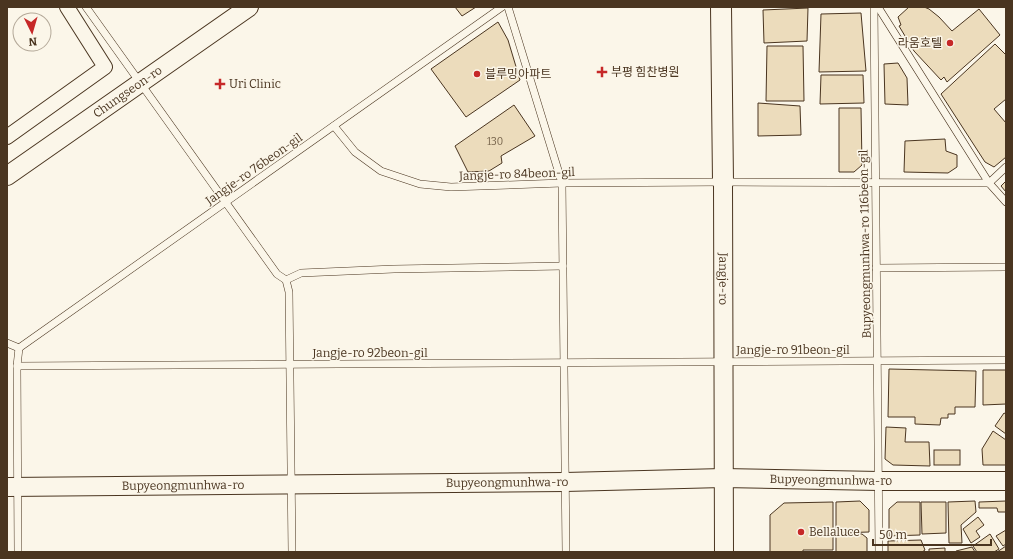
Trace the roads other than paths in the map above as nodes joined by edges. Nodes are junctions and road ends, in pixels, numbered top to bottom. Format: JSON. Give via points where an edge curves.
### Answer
{"nodes":[{"id":1,"x":67,"y":7,"type":"edge"},
{"id":2,"x":86,"y":7,"type":"edge"},
{"id":3,"x":249,"y":7,"type":"edge"},
{"id":4,"x":502,"y":7,"type":"edge"},
{"id":5,"x":508,"y":7,"type":"edge"},
{"id":6,"x":721,"y":7,"type":"edge"},
{"id":7,"x":874,"y":7,"type":"edge"},
{"id":8,"x":878,"y":7,"type":"edge"},
{"id":9,"x":140,"y":83,"type":"junction"},
{"id":10,"x":334,"y":126,"type":"junction"},
{"id":11,"x":7,"y":137,"type":"edge"},
{"id":12,"x":1006,"y":167,"type":"edge"},
{"id":13,"x":7,"y":176,"type":"edge"},
{"id":14,"x":722,"y":182,"type":"junction"},
{"id":15,"x":562,"y":183,"type":"junction"},
{"id":16,"x":876,"y":183,"type":"junction"},
{"id":17,"x":989,"y":183,"type":"junction"},
{"id":18,"x":226,"y":202,"type":"junction"},
{"id":19,"x":1006,"y":202,"type":"edge"},
{"id":20,"x":563,"y":266,"type":"junction"},
{"id":21,"x":1006,"y":267,"type":"edge"},
{"id":22,"x":876,"y":268,"type":"junction"},
{"id":23,"x":286,"y":280,"type":"junction"},
{"id":24,"x":7,"y":343,"type":"edge"},
{"id":25,"x":19,"y":348,"type":"junction"},
{"id":26,"x":1006,"y":360,"type":"edge"},
{"id":27,"x":877,"y":361,"type":"junction"},
{"id":28,"x":723,"y":362,"type":"junction"},
{"id":29,"x":564,"y":363,"type":"junction"},
{"id":30,"x":290,"y":364,"type":"junction"},
{"id":31,"x":17,"y":366,"type":"junction"},
{"id":32,"x":724,"y":478,"type":"junction"},
{"id":33,"x":879,"y":481,"type":"junction"},
{"id":34,"x":1006,"y":481,"type":"edge"},
{"id":35,"x":565,"y":482,"type":"junction"},
{"id":36,"x":291,"y":485,"type":"junction"},
{"id":37,"x":12,"y":487,"type":"edge"},
{"id":38,"x":18,"y":552,"type":"edge"},
{"id":39,"x":292,"y":552,"type":"edge"},
{"id":40,"x":566,"y":552,"type":"edge"},
{"id":41,"x":724,"y":552,"type":"edge"},
{"id":42,"x":879,"y":552,"type":"edge"}],
"edges":[{"from":1,"to":11,"type":"street","via":[[105,67]]},
{"from":2,"to":9,"type":"lane"},
{"from":3,"to":9,"type":"street","name":"Chungseon-ro"},
{"from":4,"to":10,"type":"lane","name":"Jangje-ro 76beon-gil"},
{"from":5,"to":15,"type":"lane"},
{"from":6,"to":14,"type":"main road","name":"Jangje-ro"},
{"from":7,"to":16,"type":"lane","name":"Bupyeongmunhwa-ro 116beon-gil"},
{"from":8,"to":17,"type":"lane"},
{"from":9,"to":13,"type":"street","name":"Chungseon-ro"},
{"from":9,"to":18,"type":"lane"},
{"from":10,"to":15,"type":"lane","name":"Jangje-ro 84beon-gil","via":[[355,152],[381,171],[420,184],[451,187]]},
{"from":10,"to":18,"type":"lane","name":"Jangje-ro 76beon-gil"},
{"from":12,"to":17,"type":"lane"},
{"from":14,"to":15,"type":"lane","name":"Jangje-ro 84beon-gil"},
{"from":14,"to":16,"type":"lane","name":"Jangje-ro 84beon-gil"},
{"from":14,"to":28,"type":"street","name":"Jangje-ro"},
{"from":15,"to":20,"type":"lane"},
{"from":16,"to":17,"type":"lane","name":"Jangje-ro 84beon-gil"},
{"from":16,"to":22,"type":"lane","name":"Bupyeongmunhwa-ro 116beon-gil"},
{"from":17,"to":19,"type":"lane"},
{"from":18,"to":23,"type":"lane","via":[[277,274]]},
{"from":18,"to":25,"type":"lane","name":"Jangje-ro 76beon-gil"},
{"from":20,"to":23,"type":"lane","via":[[301,273]]},
{"from":20,"to":29,"type":"lane"},
{"from":21,"to":22,"type":"lane"},
{"from":22,"to":27,"type":"lane","name":"Bupyeongmunhwa-ro 116beon-gil"},
{"from":23,"to":30,"type":"lane","via":[[290,292]]},
{"from":24,"to":25,"type":"lane"},
{"from":25,"to":31,"type":"lane"},
{"from":26,"to":27,"type":"lane","name":"Jangje-ro 91beon-gil"},
{"from":27,"to":28,"type":"lane","name":"Jangje-ro 91beon-gil"},
{"from":27,"to":33,"type":"lane","name":"Bupyeongmunhwa-ro 116beon-gil"},
{"from":28,"to":29,"type":"lane","name":"Jangje-ro 92beon-gil"},
{"from":28,"to":32,"type":"street","name":"Jangje-ro"},
{"from":29,"to":30,"type":"lane","name":"Jangje-ro 92beon-gil"},
{"from":29,"to":35,"type":"lane"},
{"from":30,"to":31,"type":"lane","name":"Jangje-ro 92beon-gil"},
{"from":30,"to":36,"type":"lane"},
{"from":31,"to":37,"type":"lane"},
{"from":32,"to":33,"type":"street","name":"Bupyeongmunhwa-ro"},
{"from":32,"to":35,"type":"street","name":"Bupyeongmunhwa-ro"},
{"from":32,"to":41,"type":"street","name":"Jangje-ro"},
{"from":33,"to":34,"type":"street","name":"Bupyeongmunhwa-ro"},
{"from":33,"to":42,"type":"lane","name":"Bupyeongmunhwa-ro 116beon-gil"},
{"from":35,"to":36,"type":"street","name":"Bupyeongmunhwa-ro"},
{"from":35,"to":40,"type":"lane"},
{"from":36,"to":37,"type":"street","name":"Bupyeongmunhwa-ro"},
{"from":36,"to":39,"type":"lane"},
{"from":37,"to":38,"type":"lane"}]}
